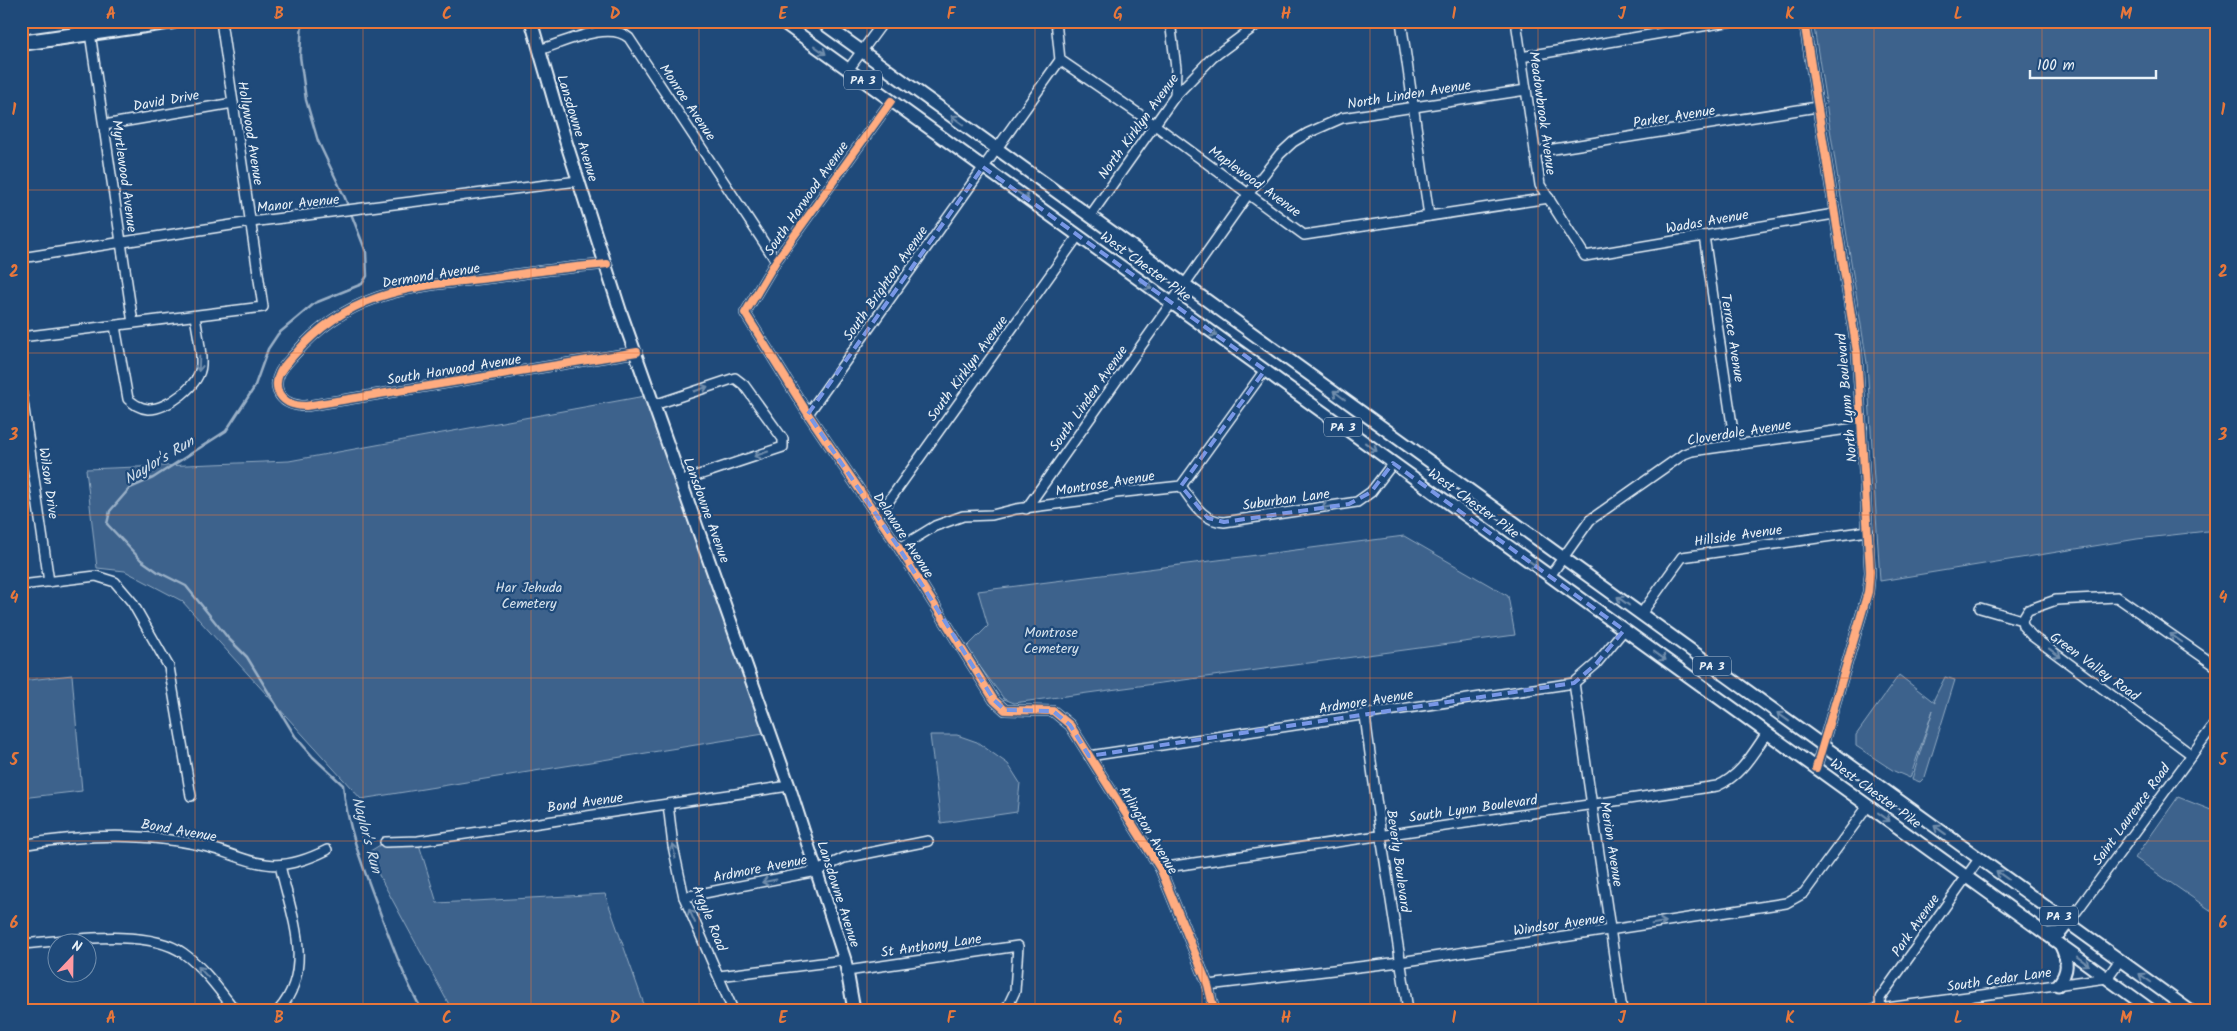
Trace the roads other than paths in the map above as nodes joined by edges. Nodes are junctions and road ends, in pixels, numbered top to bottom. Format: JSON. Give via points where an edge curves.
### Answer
{"nodes":[{"id":1,"x":173,"y":21,"type":"edge"},
{"id":2,"x":221,"y":21,"type":"edge"},
{"id":3,"x":531,"y":21,"type":"edge"},
{"id":4,"x":781,"y":21,"type":"edge"},
{"id":5,"x":820,"y":21,"type":"edge"},
{"id":6,"x":884,"y":21,"type":"edge"},
{"id":7,"x":1056,"y":21,"type":"edge"},
{"id":8,"x":1170,"y":21,"type":"edge"},
{"id":9,"x":1262,"y":21,"type":"edge"},
{"id":10,"x":1401,"y":21,"type":"edge"},
{"id":11,"x":1516,"y":21,"type":"edge"},
{"id":12,"x":1732,"y":21,"type":"edge"},
{"id":13,"x":1804,"y":21,"type":"edge"},
{"id":14,"x":90,"y":33,"type":"junction"},
{"id":15,"x":23,"y":42,"type":"edge"},
{"id":16,"x":539,"y":50,"type":"junction"},
{"id":17,"x":862,"y":52,"type":"junction"},
{"id":18,"x":1521,"y":56,"type":"junction"},
{"id":19,"x":1060,"y":60,"type":"junction"},
{"id":20,"x":848,"y":70,"type":"junction"},
{"id":21,"x":1526,"y":90,"type":"junction"},
{"id":22,"x":1175,"y":96,"type":"junction"},
{"id":23,"x":891,"y":101,"type":"junction"},
{"id":24,"x":233,"y":102,"type":"junction"},
{"id":25,"x":1414,"y":106,"type":"junction"},
{"id":26,"x":1817,"y":107,"type":"junction"},
{"id":27,"x":104,"y":125,"type":"junction"},
{"id":28,"x":1155,"y":125,"type":"junction"},
{"id":29,"x":996,"y":149,"type":"junction"},
{"id":30,"x":1535,"y":152,"type":"junction"},
{"id":31,"x":983,"y":167,"type":"junction"},
{"id":32,"x":578,"y":182,"type":"junction"},
{"id":33,"x":1249,"y":193,"type":"junction"},
{"id":34,"x":1548,"y":198,"type":"junction"},
{"id":35,"x":1834,"y":214,"type":"junction"},
{"id":36,"x":1090,"y":216,"type":"junction"},
{"id":37,"x":1430,"y":216,"type":"junction"},
{"id":38,"x":251,"y":222,"type":"junction"},
{"id":39,"x":1078,"y":236,"type":"junction"},
{"id":40,"x":1704,"y":236,"type":"junction"},
{"id":41,"x":120,"y":243,"type":"junction"},
{"id":42,"x":1585,"y":256,"type":"joint"},
{"id":43,"x":21,"y":258,"type":"edge"},
{"id":44,"x":776,"y":260,"type":"junction"},
{"id":45,"x":607,"y":264,"type":"junction"},
{"id":46,"x":1184,"y":284,"type":"junction"},
{"id":47,"x":1172,"y":303,"type":"junction"},
{"id":48,"x":745,"y":313,"type":"joint"},
{"id":49,"x":195,"y":316,"type":"junction"},
{"id":50,"x":132,"y":323,"type":"junction"},
{"id":51,"x":115,"y":326,"type":"junction"},
{"id":52,"x":21,"y":337,"type":"edge"},
{"id":53,"x":637,"y":352,"type":"junction"},
{"id":54,"x":1265,"y":370,"type":"junction"},
{"id":55,"x":21,"y":388,"type":"edge"},
{"id":56,"x":280,"y":394,"type":"joint"},
{"id":57,"x":654,"y":405,"type":"junction"},
{"id":58,"x":808,"y":414,"type":"junction"},
{"id":59,"x":1862,"y":427,"type":"junction"},
{"id":60,"x":1735,"y":445,"type":"junction"},
{"id":61,"x":1393,"y":463,"type":"junction"},
{"id":62,"x":681,"y":481,"type":"junction"},
{"id":63,"x":1181,"y":486,"type":"junction"},
{"id":64,"x":1026,"y":509,"type":"junction"},
{"id":65,"x":878,"y":516,"type":"junction"},
{"id":66,"x":1868,"y":531,"type":"junction"},
{"id":67,"x":899,"y":548,"type":"junction"},
{"id":68,"x":1563,"y":558,"type":"junction"},
{"id":69,"x":1550,"y":576,"type":"junction"},
{"id":70,"x":49,"y":582,"type":"junction"},
{"id":71,"x":21,"y":586,"type":"edge"},
{"id":72,"x":1980,"y":608,"type":"dead end"},
{"id":73,"x":1641,"y":614,"type":"junction"},
{"id":74,"x":2022,"y":620,"type":"junction"},
{"id":75,"x":1624,"y":630,"type":"junction"},
{"id":76,"x":2216,"y":666,"type":"edge"},
{"id":77,"x":1574,"y":683,"type":"junction"},
{"id":78,"x":1365,"y":716,"type":"junction"},
{"id":79,"x":2216,"y":722,"type":"edge"},
{"id":80,"x":1070,"y":725,"type":"joint"},
{"id":81,"x":1767,"y":733,"type":"junction"},
{"id":82,"x":1823,"y":746,"type":"junction"},
{"id":83,"x":2192,"y":755,"type":"junction"},
{"id":84,"x":1089,"y":756,"type":"junction"},
{"id":85,"x":1816,"y":768,"type":"junction"},
{"id":86,"x":789,"y":786,"type":"junction"},
{"id":87,"x":191,"y":796,"type":"dead end"},
{"id":88,"x":668,"y":804,"type":"junction"},
{"id":89,"x":1592,"y":805,"type":"junction"},
{"id":90,"x":1868,"y":806,"type":"junction"},
{"id":91,"x":1380,"y":836,"type":"junction"},
{"id":92,"x":928,"y":841,"type":"dead end"},
{"id":93,"x":385,"y":842,"type":"dead end"},
{"id":94,"x":21,"y":845,"type":"edge"},
{"id":95,"x":327,"y":850,"type":"dead end"},
{"id":96,"x":1979,"y":859,"type":"junction"},
{"id":97,"x":280,"y":865,"type":"junction"},
{"id":98,"x":1160,"y":868,"type":"junction"},
{"id":99,"x":817,"y":871,"type":"junction"},
{"id":100,"x":1966,"y":877,"type":"junction"},
{"id":101,"x":684,"y":897,"type":"junction"},
{"id":102,"x":2068,"y":923,"type":"junction"},
{"id":103,"x":1611,"y":930,"type":"junction"},
{"id":104,"x":2046,"y":934,"type":"junction"},
{"id":105,"x":21,"y":944,"type":"edge"},
{"id":106,"x":2060,"y":944,"type":"junction"},
{"id":107,"x":2120,"y":960,"type":"junction"},
{"id":108,"x":1400,"y":962,"type":"junction"},
{"id":109,"x":846,"y":966,"type":"junction"},
{"id":110,"x":719,"y":976,"type":"junction"},
{"id":111,"x":2107,"y":978,"type":"junction"},
{"id":112,"x":1208,"y":985,"type":"junction"},
{"id":113,"x":2058,"y":985,"type":"junction"},
{"id":114,"x":1878,"y":1009,"type":"edge"},
{"id":115,"x":235,"y":1010,"type":"edge"},
{"id":116,"x":279,"y":1010,"type":"edge"},
{"id":117,"x":734,"y":1010,"type":"edge"},
{"id":118,"x":854,"y":1010,"type":"edge"},
{"id":119,"x":1006,"y":1010,"type":"edge"},
{"id":120,"x":1214,"y":1010,"type":"edge"},
{"id":121,"x":1408,"y":1010,"type":"edge"},
{"id":122,"x":1622,"y":1010,"type":"edge"},
{"id":123,"x":2151,"y":1010,"type":"edge"},
{"id":124,"x":2190,"y":1010,"type":"edge"}],
"edges":[{"from":1,"to":14,"type":"highway"},
{"from":2,"to":24,"type":"street","name":"Hollywood Avenue"},
{"from":3,"to":16,"type":"main road","name":"Lansdowne Avenue"},
{"from":4,"to":20,"type":"main road","name":"West Chester Pike","number":"PA 3","one_way":true},
{"from":5,"to":17,"type":"main road","name":"West Chester Pike","number":"PA 3"},
{"from":6,"to":17,"type":"street"},
{"from":7,"to":19,"type":"street"},
{"from":8,"to":22,"type":"street","via":[[1176,68]]},
{"from":9,"to":22,"type":"street","name":"North Kirklyn Avenue","via":[[1212,58]]},
{"from":10,"to":25,"type":"street"},
{"from":11,"to":18,"type":"street","name":"Meadowbrook Avenue"},
{"from":12,"to":18,"type":"street"},
{"from":13,"to":26,"type":"street","name":"North Lynn Boulevard"},
{"from":14,"to":15,"type":"highway"},
{"from":14,"to":27,"type":"street","name":"Myrtlewood Avenue"},
{"from":16,"to":32,"type":"main road","name":"Lansdowne Avenue"},
{"from":16,"to":44,"type":"street","name":"Monroe Avenue","via":[[605,31],[623,33]]},
{"from":17,"to":20,"type":"street"},
{"from":29,"to":17,"type":"main road","name":"West Chester Pike","number":"PA 3","one_way":true},
{"from":18,"to":21,"type":"street","name":"Meadowbrook Avenue"},
{"from":19,"to":28,"type":"street","name":"Maplewood Avenue"},
{"from":19,"to":29,"type":"street","name":"South Brighton Avenue"},
{"from":20,"to":23,"type":"main road","name":"West Chester Pike","number":"PA 3"},
{"from":21,"to":25,"type":"street","name":"North Linden Avenue"},
{"from":21,"to":30,"type":"street","name":"Meadowbrook Avenue"},
{"from":22,"to":28,"type":"street","name":"North Kirklyn Avenue"},
{"from":23,"to":31,"type":"main road","name":"West Chester Pike","number":"PA 3"},
{"from":23,"to":44,"type":"street","name":"South Harwood Avenue"},
{"from":24,"to":27,"type":"street","name":"David Drive"},
{"from":24,"to":38,"type":"street","name":"Hollywood Avenue"},
{"from":25,"to":33,"type":"street","name":"North Linden Avenue","via":[[1342,118],[1308,132],[1280,154]]},
{"from":25,"to":37,"type":"street"},
{"from":26,"to":30,"type":"street","name":"Parker Avenue"},
{"from":26,"to":35,"type":"street","name":"North Lynn Boulevard"},
{"from":27,"to":41,"type":"street","name":"Myrtlewood Avenue"},
{"from":28,"to":33,"type":"street","name":"Maplewood Avenue"},
{"from":28,"to":36,"type":"street","name":"North Kirklyn Avenue"},
{"from":29,"to":31,"type":"street","name":"South Brighton Avenue"},
{"from":29,"to":36,"type":"main road","name":"West Chester Pike","number":"PA 3"},
{"from":30,"to":34,"type":"street","name":"Meadowbrook Avenue","via":[[1540,185]]},
{"from":31,"to":39,"type":"main road","name":"West Chester Pike","number":"PA 3","one_way":true},
{"from":31,"to":58,"type":"street","name":"South Brighton Avenue"},
{"from":32,"to":38,"type":"street","name":"Manor Avenue"},
{"from":32,"to":45,"type":"main road","name":"Lansdowne Avenue"},
{"from":33,"to":37,"type":"street","name":"Maplewood Avenue","via":[[1304,234]]},
{"from":33,"to":46,"type":"street","name":"North Linden Avenue"},
{"from":34,"to":37,"type":"street","name":"Maplewood Avenue"},
{"from":34,"to":42,"type":"street","name":"Meadowbrook Avenue"},
{"from":35,"to":40,"type":"street","name":"Wadas Avenue"},
{"from":35,"to":59,"type":"street","name":"North Lynn Boulevard","via":[[1857,352]]},
{"from":36,"to":46,"type":"main road","name":"West Chester Pike","number":"PA 3"},
{"from":38,"to":41,"type":"street","name":"Manor Avenue"},
{"from":38,"to":49,"type":"street","name":"Hollywood Avenue","via":[[263,307]]},
{"from":39,"to":47,"type":"main road","name":"West Chester Pike","number":"PA 3","one_way":true},
{"from":39,"to":65,"type":"street","name":"South Kirklyn Avenue"},
{"from":40,"to":42,"type":"street","name":"Wadas Avenue"},
{"from":40,"to":60,"type":"street","name":"Terrace Avenue"},
{"from":41,"to":43,"type":"street","name":"Manor Avenue"},
{"from":41,"to":50,"type":"street","name":"Myrtlewood Avenue"},
{"from":44,"to":48,"type":"street","name":"South Harwood Avenue"},
{"from":45,"to":53,"type":"main road","name":"Lansdowne Avenue","via":[[620,310]]},
{"from":45,"to":56,"type":"street","name":"Dermond Avenue","via":[[396,291],[361,302],[322,326],[285,364],[276,381]]},
{"from":46,"to":47,"type":"street","name":"North Linden Avenue"},
{"from":68,"to":46,"type":"main road","name":"West Chester Pike","number":"PA 3","one_way":true},
{"from":47,"to":54,"type":"main road","name":"West Chester Pike","number":"PA 3","one_way":true},
{"from":47,"to":64,"type":"street","name":"South Linden Avenue"},
{"from":48,"to":58,"type":"street","name":"Delaware Avenue"},
{"from":49,"to":50,"type":"street"},
{"from":49,"to":51,"type":"street","one_way":true,"via":[[201,366],[198,378],[176,397],[153,408],[136,406],[128,399]]},
{"from":50,"to":51,"type":"street"},
{"from":51,"to":52,"type":"street"},
{"from":53,"to":56,"type":"street","name":"South Harwood Avenue","via":[[306,406],[293,405]]},
{"from":53,"to":57,"type":"main road","name":"Lansdowne Avenue"},
{"from":54,"to":61,"type":"main road","name":"West Chester Pike","number":"PA 3","one_way":true},
{"from":54,"to":63,"type":"street"},
{"from":55,"to":70,"type":"street","name":"Wilson Drive"},
{"from":57,"to":62,"type":"main road","name":"Lansdowne Avenue"},
{"from":57,"to":62,"type":"street","one_way":true,"via":[[735,378],[744,385],[783,439],[783,447]]},
{"from":58,"to":65,"type":"street","name":"Delaware Avenue"},
{"from":59,"to":60,"type":"street","name":"Cloverdale Avenue"},
{"from":59,"to":66,"type":"street","name":"North Lynn Boulevard"},
{"from":60,"to":68,"type":"street","name":"Cloverdale Avenue","via":[[1684,454],[1596,516]]},
{"from":61,"to":63,"type":"street","name":"Suburban Lane","one_way":true,"via":[[1371,492],[1357,502],[1224,522],[1201,513]]},
{"from":61,"to":69,"type":"main road","name":"West Chester Pike","number":"PA 3","one_way":true},
{"from":62,"to":86,"type":"main road","name":"Lansdowne Avenue"},
{"from":63,"to":64,"type":"street","name":"Montrose Avenue","via":[[1116,493]]},
{"from":64,"to":67,"type":"street","name":"Montrose Avenue","via":[[963,516],[935,526]]},
{"from":65,"to":67,"type":"street","name":"Delaware Avenue"},
{"from":66,"to":73,"type":"street","name":"Hillside Avenue","via":[[1682,557]]},
{"from":66,"to":82,"type":"street","name":"North Lynn Boulevard","via":[[1868,592]]},
{"from":67,"to":80,"type":"street","name":"Delaware Avenue","via":[[994,700],[1006,710],[1053,711]]},
{"from":68,"to":69,"type":"street","name":"Cloverdale Avenue"},
{"from":73,"to":68,"type":"main road","name":"West Chester Pike","number":"PA 3","one_way":true},
{"from":69,"to":75,"type":"main road","name":"West Chester Pike","number":"PA 3"},
{"from":70,"to":71,"type":"street"},
{"from":70,"to":87,"type":"street","via":[[96,576],[115,582],[132,602],[169,667]]},
{"from":72,"to":74,"type":"street"},
{"from":82,"to":73,"type":"main road","name":"West Chester Pike","number":"PA 3","one_way":true},
{"from":76,"to":74,"type":"street","one_way":true,"via":[[2117,597],[2056,600],[2028,610]]},
{"from":74,"to":83,"type":"street","name":"Green Valley Road","one_way":true,"via":[[2032,636]]},
{"from":75,"to":77,"type":"street","via":[[1596,664]]},
{"from":75,"to":81,"type":"main road","name":"West Chester Pike","number":"PA 3","one_way":true},
{"from":77,"to":78,"type":"street","name":"Ardmore Avenue"},
{"from":77,"to":89,"type":"street","name":"Merion Avenue"},
{"from":78,"to":84,"type":"street","name":"Ardmore Avenue"},
{"from":78,"to":91,"type":"street","name":"Beverly Boulevard"},
{"from":79,"to":83,"type":"street","name":"Saint Laurence Road"},
{"from":80,"to":84,"type":"street","name":"Arlington Avenue"},
{"from":81,"to":85,"type":"main road","name":"West Chester Pike","number":"PA 3"},
{"from":81,"to":89,"type":"street","name":"South Lynn Boulevard","via":[[1740,771],[1727,782]]},
{"from":82,"to":85,"type":"street","name":"North Lynn Boulevard"},
{"from":96,"to":82,"type":"main road","name":"West Chester Pike","number":"PA 3","one_way":true},
{"from":83,"to":102,"type":"street","name":"Saint Laurence Road"},
{"from":84,"to":98,"type":"street","name":"Arlington Avenue"},
{"from":85,"to":90,"type":"main road","name":"West Chester Pike","number":"PA 3"},
{"from":86,"to":88,"type":"street","name":"Bond Avenue"},
{"from":86,"to":99,"type":"main road","name":"Lansdowne Avenue"},
{"from":88,"to":93,"type":"street","name":"Bond Avenue","via":[[418,841]]},
{"from":101,"to":88,"type":"street","name":"Argyle Road","one_way":true,"via":[[672,846]]},
{"from":89,"to":91,"type":"street","name":"South Lynn Boulevard"},
{"from":89,"to":103,"type":"street","name":"Merion Avenue"},
{"from":90,"to":100,"type":"main road","name":"West Chester Pike","number":"PA 3","one_way":true},
{"from":103,"to":90,"type":"street","name":"Windsor Avenue","one_way":true,"via":[[1793,902],[1804,893]]},
{"from":91,"to":98,"type":"street","name":"South Lynn Boulevard"},
{"from":91,"to":108,"type":"street","name":"Beverly Boulevard"},
{"from":92,"to":99,"type":"street","name":"Ardmore Avenue","via":[[844,858]]},
{"from":94,"to":97,"type":"street","name":"Bond Avenue","via":[[94,836],[142,837],[207,847],[252,863]]},
{"from":95,"to":97,"type":"street","name":"Bond Avenue"},
{"from":96,"to":100,"type":"street","name":"Park Avenue"},
{"from":102,"to":96,"type":"main road","name":"West Chester Pike","number":"PA 3","one_way":true},
{"from":97,"to":116,"type":"street","via":[[300,956],[295,982]]},
{"from":98,"to":112,"type":"street","name":"Arlington Avenue"},
{"from":99,"to":101,"type":"street","name":"Ardmore Avenue","one_way":true},
{"from":99,"to":109,"type":"main road","name":"Lansdowne Avenue"},
{"from":100,"to":104,"type":"main road","name":"West Chester Pike","number":"PA 3"},
{"from":100,"to":114,"type":"street","name":"Park Avenue","via":[[1880,998]]},
{"from":110,"to":101,"type":"street","name":"Argyle Road","one_way":true},
{"from":102,"to":104,"type":"main road","via":[[2060,933]]},
{"from":102,"to":107,"type":"main road","name":"West Chester Pike","number":"PA 3"},
{"from":103,"to":108,"type":"street","name":"Windsor Avenue"},
{"from":103,"to":122,"type":"street","name":"Merion Avenue"},
{"from":104,"to":106,"type":"main road","name":"West Chester Pike","number":"PA 3"},
{"from":115,"to":105,"type":"street","one_way":true,"via":[[202,970],[183,953],[161,942],[114,938]]},
{"from":106,"to":111,"type":"main road","name":"West Chester Pike","number":"PA 3","one_way":true},
{"from":106,"to":113,"type":"main road","via":[[2067,968]]},
{"from":107,"to":111,"type":"street"},
{"from":124,"to":107,"type":"main road","name":"West Chester Pike","number":"PA 3","one_way":true},
{"from":108,"to":112,"type":"street","name":"Windsor Avenue"},
{"from":108,"to":121,"type":"street","name":"Beverly Boulevard"},
{"from":109,"to":110,"type":"street","name":"St Anthony Lane"},
{"from":109,"to":118,"type":"main road","name":"Lansdowne Avenue"},
{"from":109,"to":119,"type":"street","name":"St Anthony Lane","via":[[1018,946],[1015,991]]},
{"from":110,"to":117,"type":"street","name":"Argyle Road"},
{"from":111,"to":113,"type":"street","name":"South Cedar Lane"},
{"from":111,"to":123,"type":"main road","name":"West Chester Pike","number":"PA 3"},
{"from":112,"to":120,"type":"street","name":"Arlington Avenue"},
{"from":113,"to":114,"type":"street","name":"South Cedar Lane"}]}
